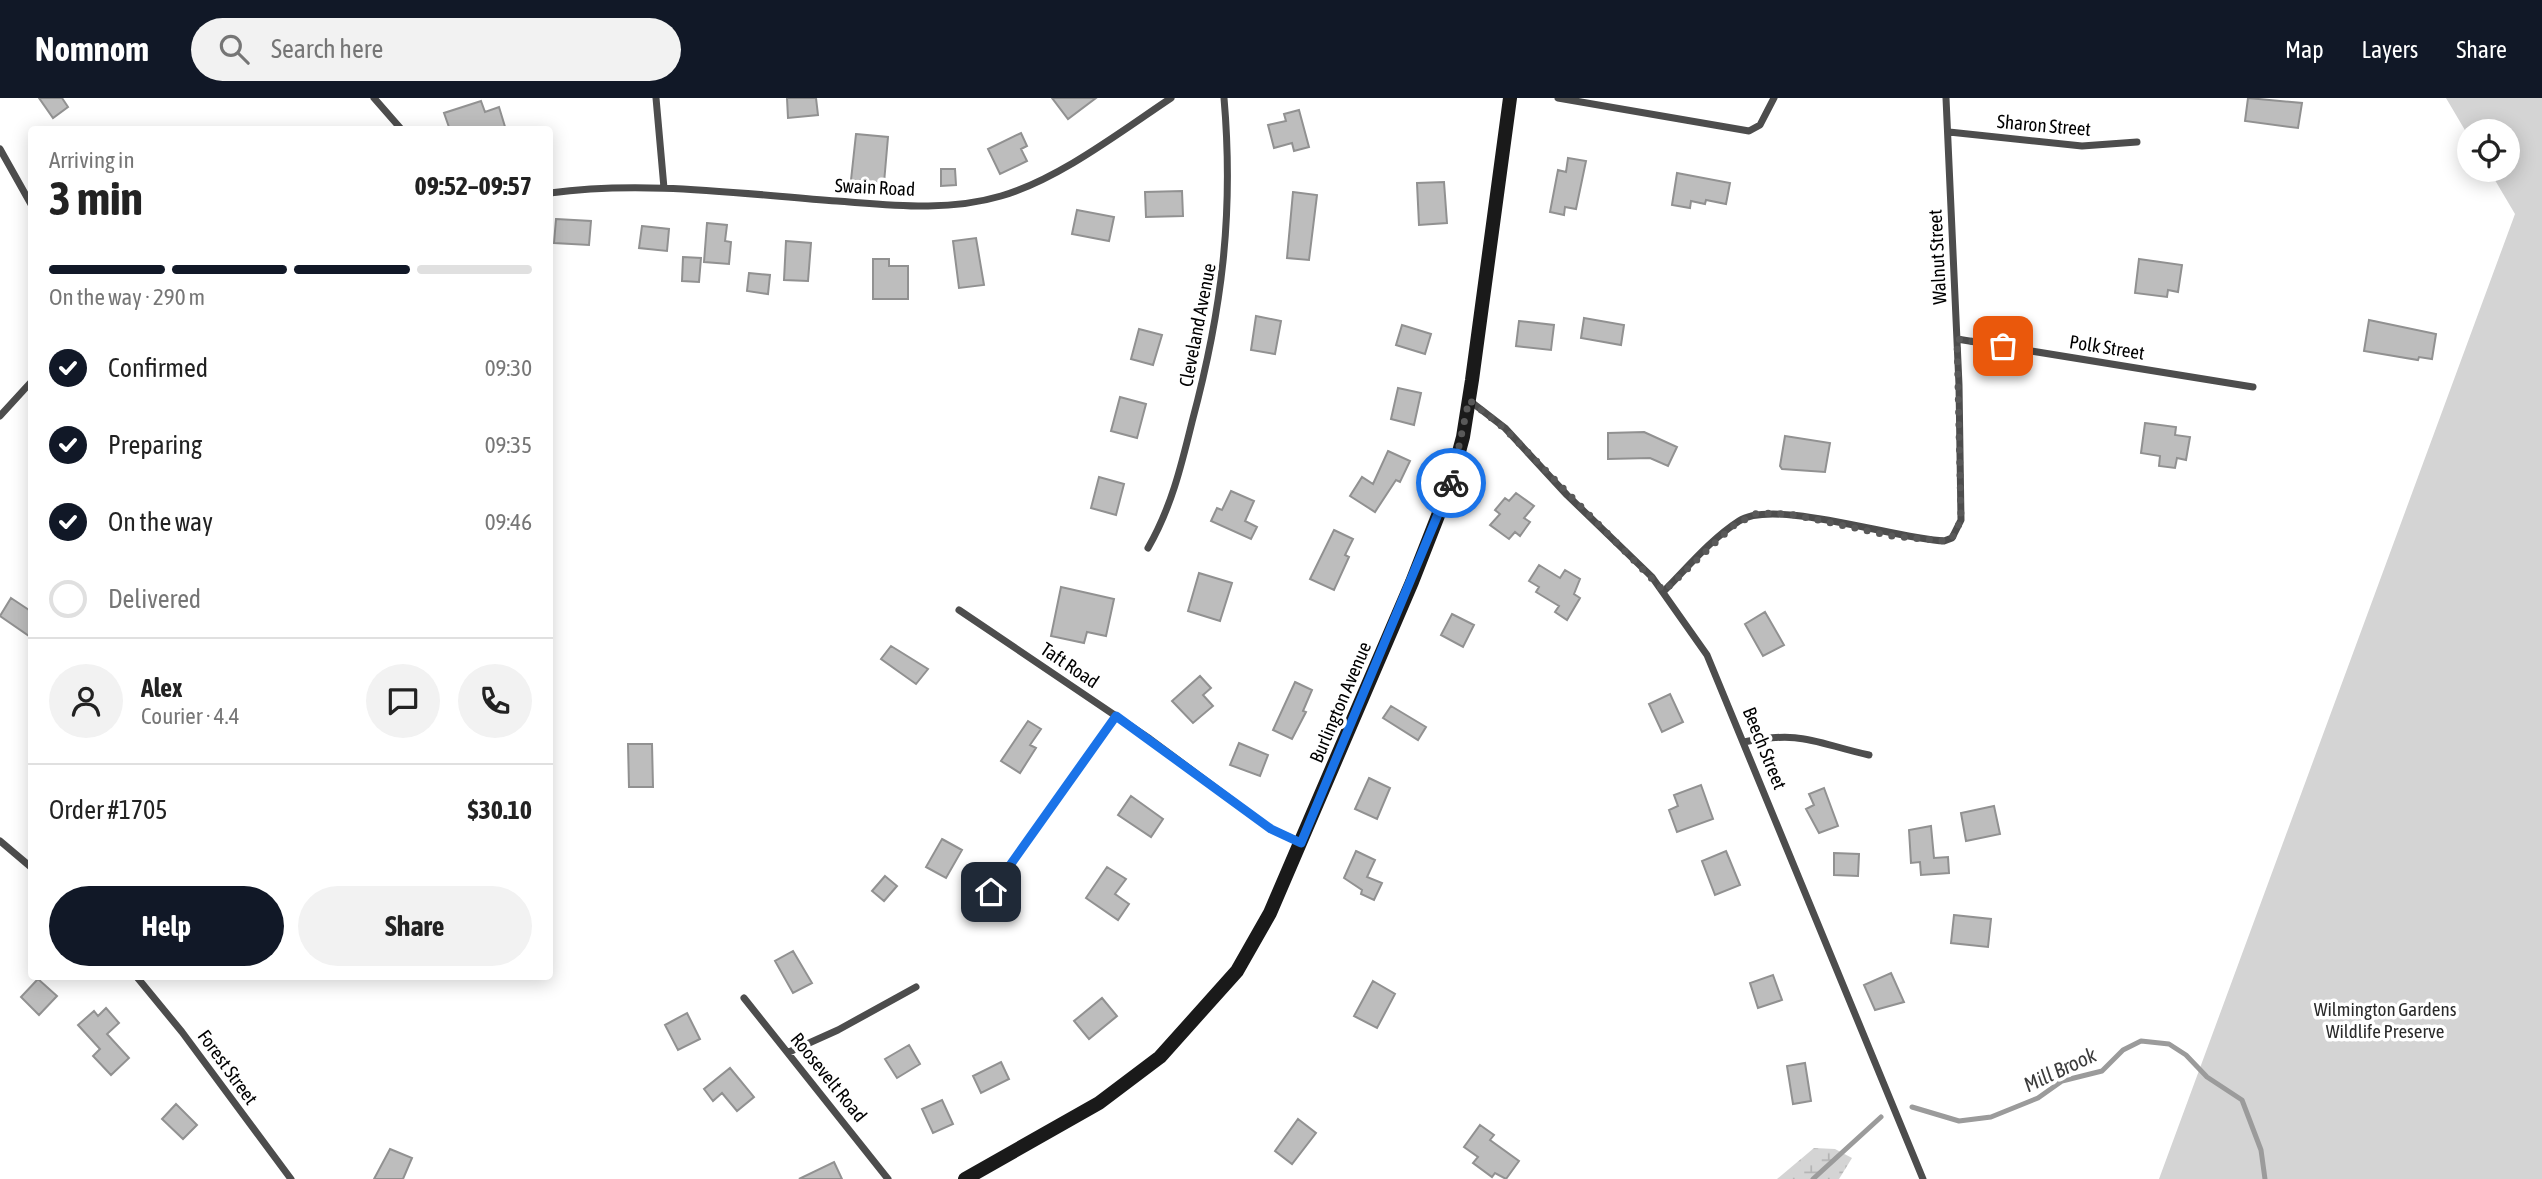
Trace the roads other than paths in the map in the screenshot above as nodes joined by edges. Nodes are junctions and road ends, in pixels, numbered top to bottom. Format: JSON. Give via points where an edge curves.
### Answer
{"nodes":[{"id":1,"x":374,"y":98,"type":"edge"},
{"id":2,"x":656,"y":98,"type":"edge"},
{"id":3,"x":1171,"y":98,"type":"edge"},
{"id":4,"x":1224,"y":98,"type":"edge"},
{"id":5,"x":1510,"y":98,"type":"edge"},
{"id":6,"x":1558,"y":98,"type":"edge"},
{"id":7,"x":1774,"y":98,"type":"edge"},
{"id":8,"x":1946,"y":98,"type":"edge"},
{"id":9,"x":398,"y":126,"type":"edge"},
{"id":10,"x":1949,"y":132,"type":"junction"},
{"id":11,"x":2137,"y":142,"type":"dead end"},
{"id":12,"x":0,"y":149,"type":"edge"},
{"id":13,"x":664,"y":188,"type":"junction"},
{"id":14,"x":553,"y":193,"type":"edge"},
{"id":15,"x":28,"y":199,"type":"edge"},
{"id":16,"x":1957,"y":339,"type":"junction"},
{"id":17,"x":28,"y":385,"type":"edge"},
{"id":18,"x":2253,"y":387,"type":"dead end"},
{"id":19,"x":1469,"y":400,"type":"junction"},
{"id":20,"x":0,"y":416,"type":"edge"},
{"id":21,"x":1148,"y":548,"type":"dead end"},
{"id":22,"x":1664,"y":591,"type":"junction"},
{"id":23,"x":959,"y":610,"type":"dead end"},
{"id":24,"x":1116,"y":716,"type":"junction"},
{"id":25,"x":1744,"y":742,"type":"junction"},
{"id":26,"x":1869,"y":755,"type":"dead end"},
{"id":27,"x":0,"y":841,"type":"edge"},
{"id":28,"x":1301,"y":843,"type":"junction"},
{"id":29,"x":28,"y":865,"type":"edge"},
{"id":30,"x":991,"y":892,"type":"dead end"},
{"id":31,"x":139,"y":980,"type":"edge"},
{"id":32,"x":916,"y":986,"type":"dead end"},
{"id":33,"x":744,"y":998,"type":"dead end"},
{"id":34,"x":789,"y":1052,"type":"junction"},
{"id":35,"x":291,"y":1179,"type":"edge"},
{"id":36,"x":888,"y":1179,"type":"edge"},
{"id":37,"x":965,"y":1179,"type":"edge"},
{"id":38,"x":1923,"y":1179,"type":"edge"}],
"edges":[{"from":1,"to":9,"type":"street"},
{"from":2,"to":13,"type":"street"},
{"from":3,"to":13,"type":"street","name":"Swain Road","via":[[1041,179],[1012,193],[971,203],[895,205]]},
{"from":4,"to":21,"type":"street","name":"Cleveland Avenue","via":[[1227,238],[1219,310],[1172,499]]},
{"from":5,"to":19,"type":"main road","name":"Burlington Avenue"},
{"from":6,"to":7,"type":"street","via":[[1749,131],[1760,125]]},
{"from":8,"to":10,"type":"street","name":"Walnut Street"},
{"from":10,"to":11,"type":"street","name":"Sharon Street","via":[[2082,146]]},
{"from":10,"to":16,"type":"street","name":"Walnut Street"},
{"from":12,"to":15,"type":"street"},
{"from":13,"to":14,"type":"street","name":"Swain Road"},
{"from":16,"to":18,"type":"street","name":"Polk Street"},
{"from":16,"to":22,"type":"street","name":"Walnut Street","via":[[1961,520],[1952,538],[1921,540],[1802,516],[1757,513],[1733,526]]},
{"from":17,"to":20,"type":"street"},
{"from":19,"to":22,"type":"street","name":"Beech Street","via":[[1504,428]]},
{"from":19,"to":28,"type":"main road","name":"Burlington Avenue","via":[[1450,485]]},
{"from":22,"to":25,"type":"street","name":"Beech Street","via":[[1714,667]]},
{"from":23,"to":24,"type":"street","name":"Taft Road"},
{"from":24,"to":28,"type":"street","name":"Taft Road","via":[[1271,829]]},
{"from":24,"to":30,"type":"street"},
{"from":25,"to":26,"type":"street","via":[[1799,736]]},
{"from":25,"to":38,"type":"street","name":"Beech Street"},
{"from":27,"to":29,"type":"street"},
{"from":28,"to":37,"type":"main road","name":"Burlington Avenue","via":[[1270,913],[1237,971],[1170,1048],[1099,1103]]},
{"from":31,"to":35,"type":"street","name":"Forest Street"},
{"from":32,"to":34,"type":"street"},
{"from":33,"to":34,"type":"street","name":"Roosevelt Road"},
{"from":34,"to":36,"type":"street","name":"Roosevelt Road"}]}
